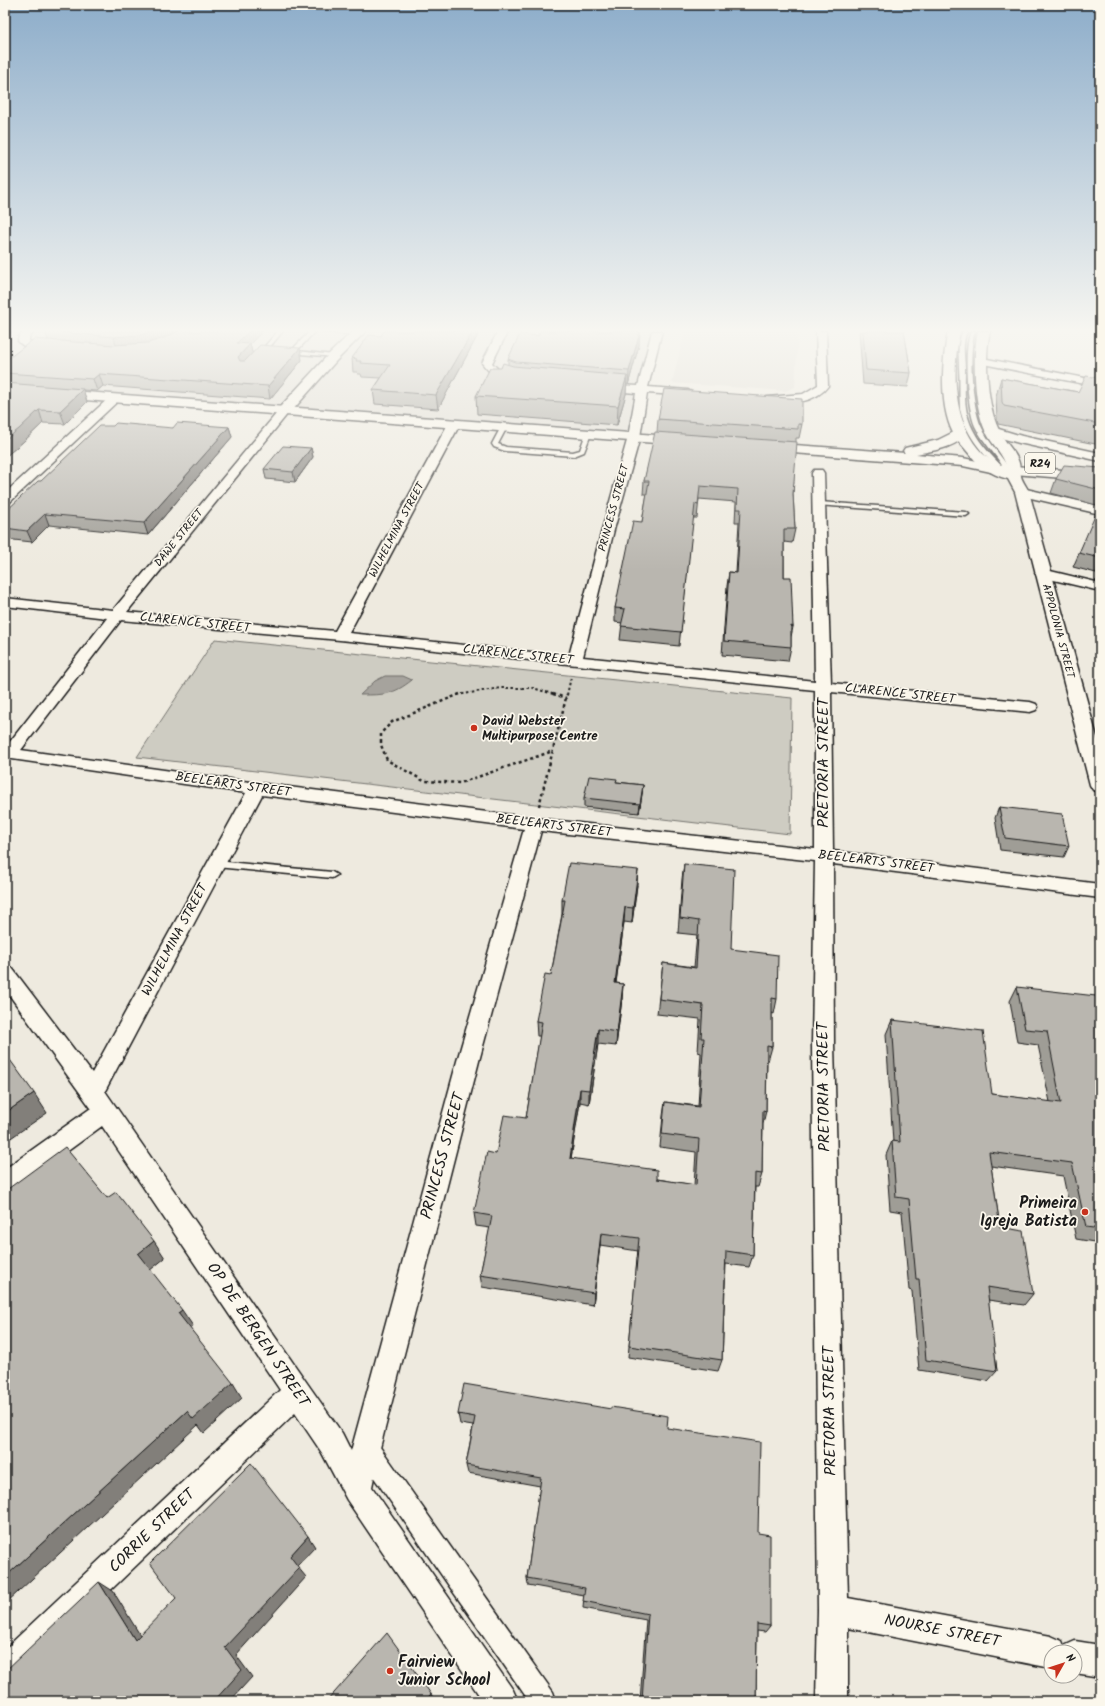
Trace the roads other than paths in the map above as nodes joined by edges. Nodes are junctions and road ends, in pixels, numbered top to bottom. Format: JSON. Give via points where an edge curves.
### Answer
{"nodes":[{"id":1,"x":285,"y":410,"type":"edge"},
{"id":2,"x":101,"y":411,"type":"edge"},
{"id":3,"x":292,"y":411,"type":"edge"},
{"id":4,"x":638,"y":411,"type":"edge"},
{"id":5,"x":952,"y":411,"type":"edge"},
{"id":6,"x":964,"y":411,"type":"edge"},
{"id":7,"x":974,"y":411,"type":"edge"},
{"id":8,"x":985,"y":411,"type":"edge"},
{"id":9,"x":454,"y":424,"type":"junction"},
{"id":10,"x":504,"y":427,"type":"junction"},
{"id":11,"x":992,"y":431,"type":"junction"},
{"id":12,"x":960,"y":433,"type":"junction"},
{"id":13,"x":588,"y":434,"type":"junction"},
{"id":14,"x":634,"y":437,"type":"junction"},
{"id":15,"x":697,"y":442,"type":"edge"},
{"id":16,"x":752,"y":446,"type":"edge"},
{"id":17,"x":875,"y":456,"type":"junction"},
{"id":18,"x":1100,"y":457,"type":"edge"},
{"id":19,"x":1001,"y":466,"type":"junction"},
{"id":20,"x":1100,"y":467,"type":"edge"},
{"id":21,"x":818,"y":473,"type":"dead end"},
{"id":22,"x":1100,"y":477,"type":"edge"},
{"id":23,"x":1022,"y":492,"type":"junction"},
{"id":24,"x":5,"y":500,"type":"edge"},
{"id":25,"x":819,"y":504,"type":"junction"},
{"id":26,"x":1100,"y":510,"type":"edge"},
{"id":27,"x":966,"y":514,"type":"dead end"},
{"id":28,"x":1042,"y":573,"type":"junction"},
{"id":29,"x":1100,"y":587,"type":"edge"},
{"id":30,"x":5,"y":602,"type":"edge"},
{"id":31,"x":117,"y":615,"type":"junction"},
{"id":32,"x":340,"y":636,"type":"junction"},
{"id":33,"x":575,"y":661,"type":"junction"},
{"id":34,"x":823,"y":686,"type":"junction"},
{"id":35,"x":1030,"y":707,"type":"dead end"},
{"id":36,"x":9,"y":754,"type":"joint"},
{"id":37,"x":1100,"y":786,"type":"edge"},
{"id":38,"x":257,"y":789,"type":"junction"},
{"id":39,"x":534,"y":824,"type":"junction"},
{"id":40,"x":824,"y":856,"type":"junction"},
{"id":41,"x":216,"y":864,"type":"junction"},
{"id":42,"x":332,"y":875,"type":"dead end"},
{"id":43,"x":1100,"y":891,"type":"edge"},
{"id":44,"x":5,"y":974,"type":"edge"},
{"id":45,"x":93,"y":1091,"type":"junction"},
{"id":46,"x":105,"y":1111,"type":"junction"},
{"id":47,"x":5,"y":1183,"type":"edge"},
{"id":48,"x":298,"y":1392,"type":"junction"},
{"id":49,"x":366,"y":1448,"type":"junction"},
{"id":50,"x":357,"y":1490,"type":"junction"},
{"id":51,"x":833,"y":1610,"type":"junction"},
{"id":52,"x":1043,"y":1650,"type":"edge"},
{"id":53,"x":1083,"y":1658,"type":"edge"},
{"id":54,"x":1100,"y":1661,"type":"edge"},
{"id":55,"x":5,"y":1670,"type":"edge"},
{"id":56,"x":502,"y":1701,"type":"edge"},
{"id":57,"x":544,"y":1701,"type":"edge"},
{"id":58,"x":832,"y":1701,"type":"edge"}],
"edges":[{"from":1,"to":31,"type":"street","name":"DAWE STREET"},
{"from":2,"to":24,"type":"street"},
{"from":3,"to":9,"type":"main road"},
{"from":4,"to":14,"type":"street","name":"PRINCESS STREET"},
{"from":5,"to":12,"type":"main road"},
{"from":6,"to":19,"type":"lane","via":[[971,429]]},
{"from":7,"to":19,"type":"lane","via":[[977,424]]},
{"from":8,"to":11,"type":"main road"},
{"from":9,"to":10,"type":"main road"},
{"from":9,"to":32,"type":"street","name":"WILHELMINA STREET"},
{"from":10,"to":13,"type":"main road"},
{"from":10,"to":13,"type":"lane","via":[[495,444],[513,450],[574,454],[582,451]]},
{"from":11,"to":18,"type":"main road"},
{"from":11,"to":19,"type":"main road"},
{"from":12,"to":17,"type":"main road","via":[[949,441],[931,447]]},
{"from":12,"to":19,"type":"main road"},
{"from":13,"to":14,"type":"main road"},
{"from":14,"to":15,"type":"main road"},
{"from":14,"to":33,"type":"street","name":"PRINCESS STREET"},
{"from":16,"to":17,"type":"main road","number":"R24"},
{"from":17,"to":19,"type":"main road","number":"R24"},
{"from":19,"to":20,"type":"main road","number":"R24"},
{"from":19,"to":22,"type":"main road","number":"R24"},
{"from":19,"to":23,"type":"main road","name":"APPOLONIA STREET"},
{"from":21,"to":25,"type":"street","name":"PRETORIA STREET"},
{"from":23,"to":26,"type":"street"},
{"from":23,"to":28,"type":"main road","name":"APPOLONIA STREET"},
{"from":25,"to":27,"type":"lane"},
{"from":25,"to":34,"type":"street","name":"PRETORIA STREET"},
{"from":28,"to":29,"type":"street"},
{"from":28,"to":37,"type":"main road","name":"APPOLONIA STREET"},
{"from":30,"to":31,"type":"street","name":"CLARENCE STREET"},
{"from":31,"to":32,"type":"street","name":"CLARENCE STREET"},
{"from":31,"to":36,"type":"street","name":"DAWE STREET"},
{"from":32,"to":33,"type":"street","name":"CLARENCE STREET"},
{"from":33,"to":34,"type":"street","name":"CLARENCE STREET"},
{"from":34,"to":35,"type":"street","name":"CLARENCE STREET"},
{"from":34,"to":40,"type":"street","name":"PRETORIA STREET"},
{"from":36,"to":38,"type":"street","name":"BEELEARTS STREET"},
{"from":38,"to":39,"type":"street","name":"BEELEARTS STREET"},
{"from":38,"to":41,"type":"street","name":"WILHELMINA STREET"},
{"from":39,"to":40,"type":"street","name":"BEELEARTS STREET"},
{"from":39,"to":49,"type":"street","name":"PRINCESS STREET","via":[[468,1061]]},
{"from":40,"to":43,"type":"street","name":"BEELEARTS STREET"},
{"from":40,"to":51,"type":"street","name":"PRETORIA STREET","via":[[823,1044]]},
{"from":41,"to":42,"type":"lane"},
{"from":41,"to":45,"type":"street","name":"WILHELMINA STREET"},
{"from":44,"to":45,"type":"street","name":"OP DE BERGEN STREET"},
{"from":45,"to":46,"type":"street","name":"OP DE BERGEN STREET"},
{"from":46,"to":47,"type":"street"},
{"from":46,"to":48,"type":"street","name":"OP DE BERGEN STREET"},
{"from":48,"to":50,"type":"street","name":"OP DE BERGEN STREET","via":[[332,1443]]},
{"from":48,"to":55,"type":"street","name":"CORRIE STREET"},
{"from":49,"to":50,"type":"street","name":"PRINCESS STREET"},
{"from":49,"to":57,"type":"street"},
{"from":50,"to":56,"type":"street","name":"OP DE BERGEN STREET"},
{"from":51,"to":52,"type":"street","name":"NOURSE STREET"},
{"from":51,"to":58,"type":"street","name":"PRETORIA STREET"},
{"from":53,"to":54,"type":"street"}]}
